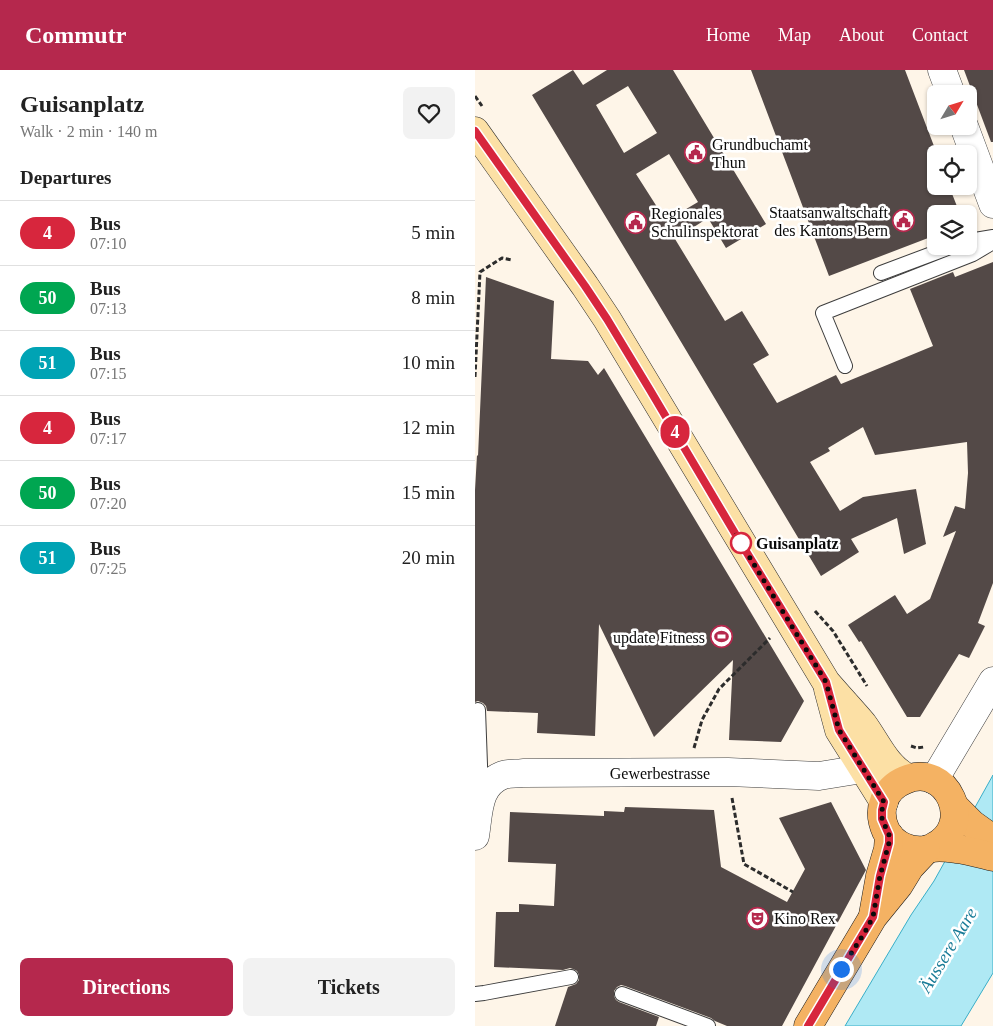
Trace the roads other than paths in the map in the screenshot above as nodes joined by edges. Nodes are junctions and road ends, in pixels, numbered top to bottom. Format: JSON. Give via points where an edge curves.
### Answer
{"nodes":[{"id":1,"x":943,"y":70,"type":"edge"},
{"id":2,"x":948,"y":85,"type":"edge"},
{"id":3,"x":475,"y":131,"type":"edge"},
{"id":4,"x":967,"y":135,"type":"edge"},
{"id":5,"x":993,"y":204,"type":"edge"},
{"id":6,"x":993,"y":237,"type":"edge"},
{"id":7,"x":977,"y":240,"type":"edge"},
{"id":8,"x":993,"y":242,"type":"edge"},
{"id":9,"x":929,"y":255,"type":"edge"},
{"id":10,"x":881,"y":273,"type":"dead end"},
{"id":11,"x":845,"y":366,"type":"dead end"},
{"id":12,"x":993,"y":681,"type":"edge"},
{"id":13,"x":478,"y":710,"type":"dead end"},
{"id":14,"x":874,"y":763,"type":"junction"},
{"id":15,"x":921,"y":779,"type":"junction"},
{"id":16,"x":481,"y":795,"type":"junction"},
{"id":17,"x":884,"y":802,"type":"junction"},
{"id":18,"x":959,"y":812,"type":"junction"},
{"id":19,"x":889,"y":835,"type":"junction"},
{"id":20,"x":475,"y":836,"type":"edge"},
{"id":21,"x":993,"y":839,"type":"edge"},
{"id":22,"x":935,"y":849,"type":"junction"},
{"id":23,"x":993,"y":857,"type":"edge"},
{"id":24,"x":873,"y":917,"type":"junction"},
{"id":25,"x":571,"y":977,"type":"dead end"},
{"id":26,"x":475,"y":994,"type":"edge"},
{"id":27,"x":621,"y":994,"type":"dead end"},
{"id":28,"x":708,"y":1026,"type":"edge"},
{"id":29,"x":808,"y":1026,"type":"edge"}],
"edges":[{"from":1,"to":2,"type":"street"},
{"from":3,"to":14,"type":"main road","via":[[607,319],[826,682],[864,726]]},
{"from":4,"to":5,"type":"street"},
{"from":6,"to":7,"type":"lane"},
{"from":8,"to":11,"type":"lane","via":[[973,254],[823,313]]},
{"from":9,"to":10,"type":"lane"},
{"from":12,"to":15,"type":"street"},
{"from":13,"to":16,"type":"lane"},
{"from":14,"to":15,"type":"main road"},
{"from":14,"to":16,"type":"street","name":"Gewerbestrasse","via":[[856,770],[819,776],[728,772],[505,774],[490,782]]},
{"from":14,"to":17,"type":"main road"},
{"from":15,"to":17,"type":"main road","via":[[900,782]]},
{"from":15,"to":18,"type":"main road","via":[[941,785]]},
{"from":16,"to":20,"type":"street"},
{"from":17,"to":19,"type":"main road","via":[[882,819]]},
{"from":18,"to":21,"type":"main road"},
{"from":18,"to":22,"type":"main road","via":[[952,829]]},
{"from":19,"to":22,"type":"main road","via":[[905,848]]},
{"from":19,"to":24,"type":"main road"},
{"from":22,"to":23,"type":"main road","via":[[957,849]]},
{"from":22,"to":24,"type":"main road","via":[[910,867]]},
{"from":24,"to":29,"type":"main road"},
{"from":25,"to":26,"type":"lane"},
{"from":27,"to":28,"type":"lane"}]}
